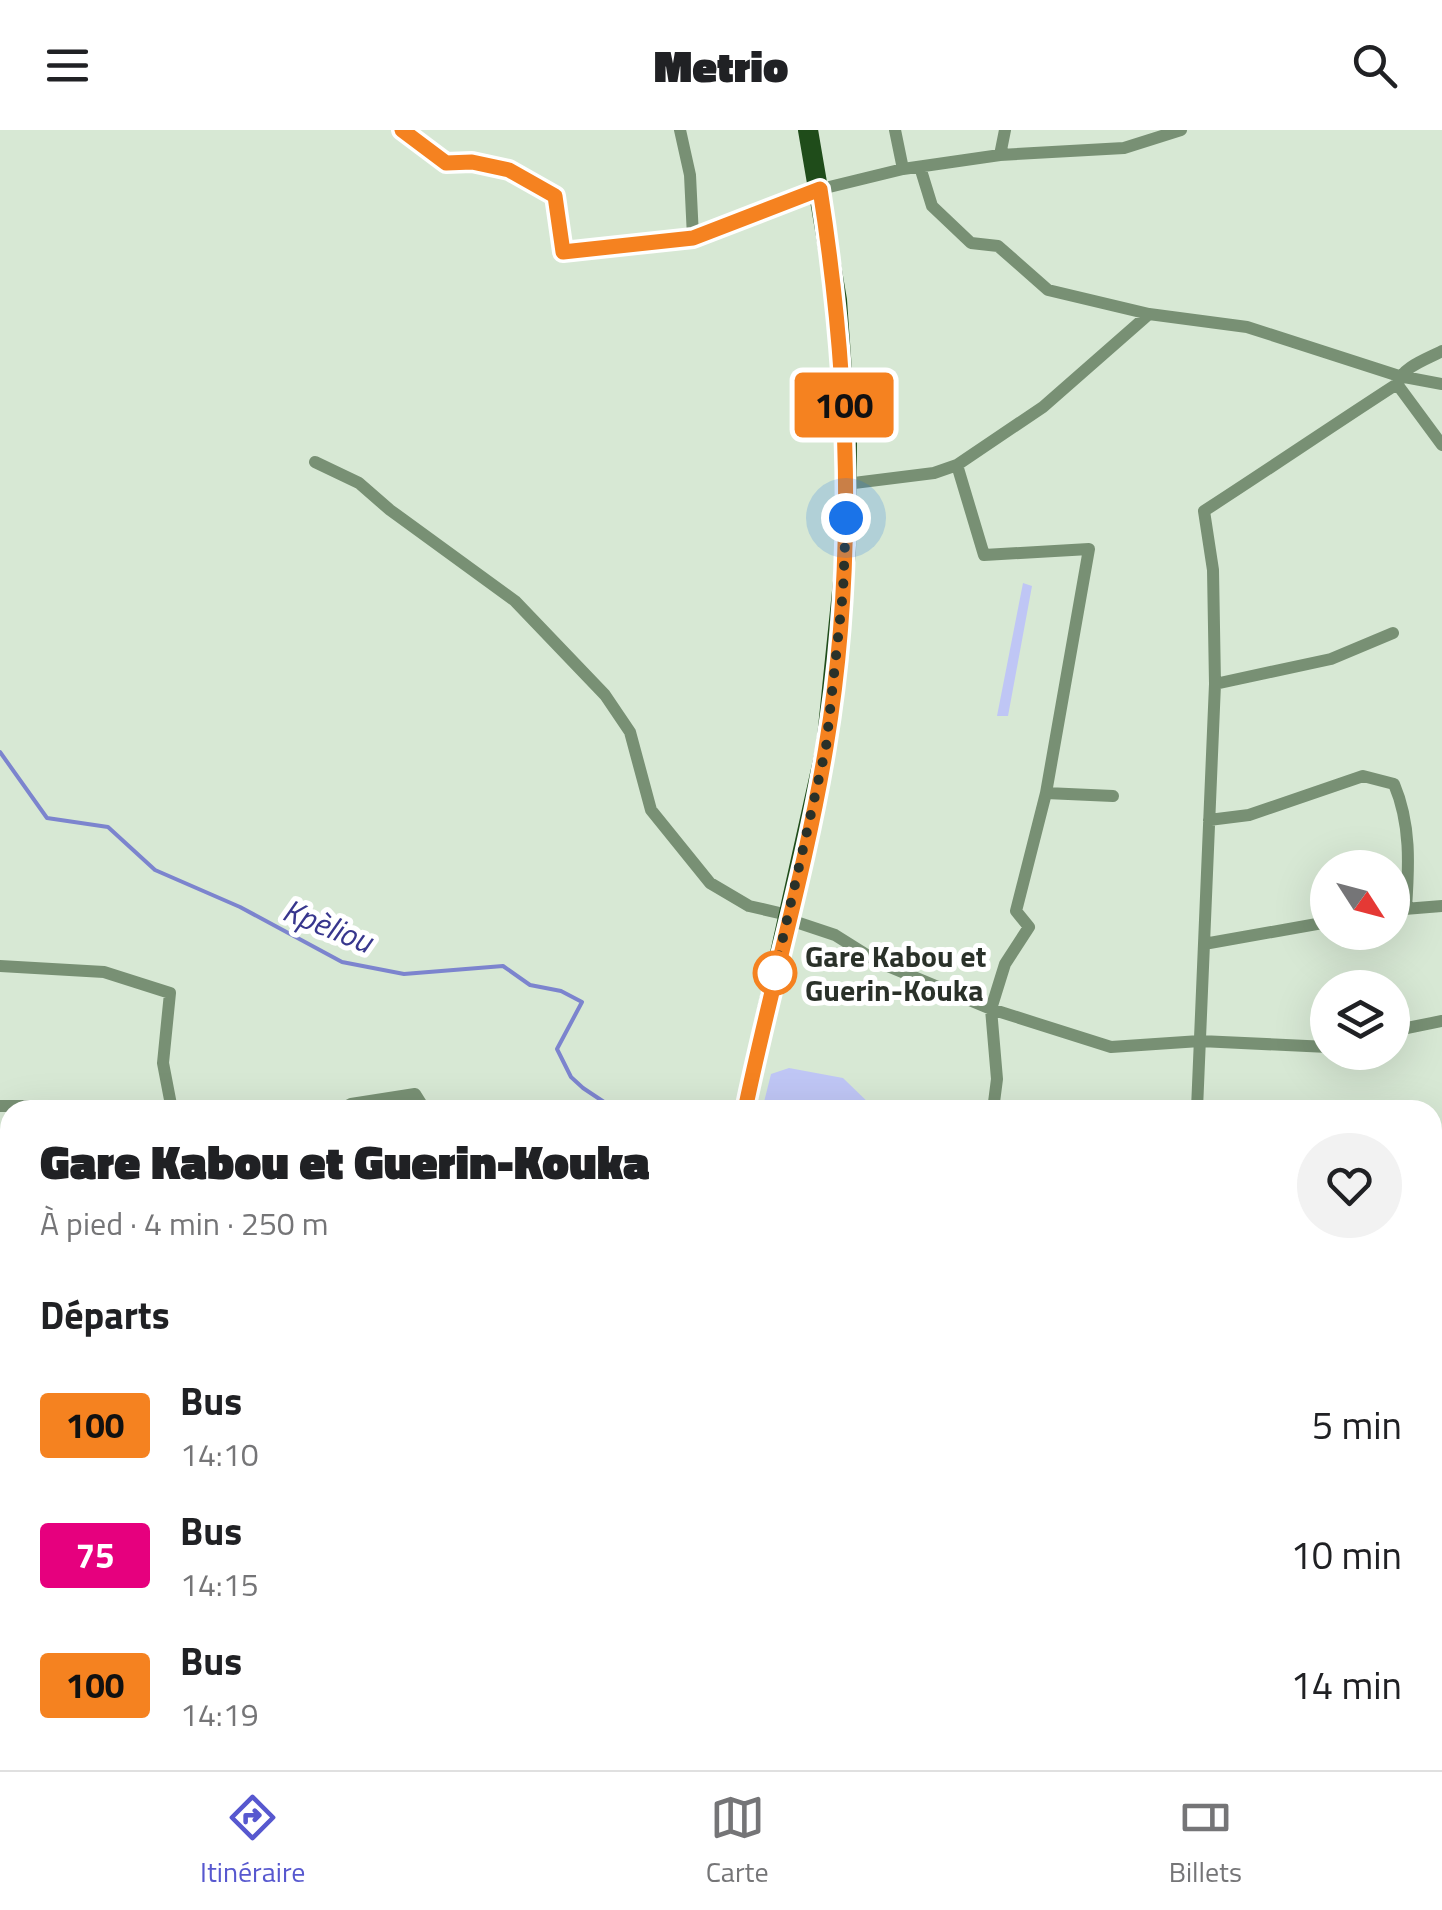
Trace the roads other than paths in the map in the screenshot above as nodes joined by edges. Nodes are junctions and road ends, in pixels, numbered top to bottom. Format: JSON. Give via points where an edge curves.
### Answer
{"nodes":[{"id":1,"x":402,"y":130,"type":"edge"},
{"id":2,"x":680,"y":130,"type":"edge"},
{"id":3,"x":808,"y":130,"type":"edge"},
{"id":4,"x":895,"y":130,"type":"edge"},
{"id":5,"x":1006,"y":130,"type":"edge"},
{"id":6,"x":1180,"y":130,"type":"edge"},
{"id":7,"x":1000,"y":155,"type":"junction"},
{"id":8,"x":920,"y":167,"type":"junction"},
{"id":9,"x":902,"y":169,"type":"junction"},
{"id":10,"x":820,"y":189,"type":"junction"},
{"id":11,"x":693,"y":238,"type":"junction"},
{"id":12,"x":1150,"y":314,"type":"junction"},
{"id":13,"x":1442,"y":350,"type":"edge"},
{"id":14,"x":1398,"y":380,"type":"junction"},
{"id":15,"x":1442,"y":384,"type":"edge"},
{"id":16,"x":1442,"y":445,"type":"edge"},
{"id":17,"x":315,"y":462,"type":"dead end"},
{"id":18,"x":957,"y":465,"type":"junction"},
{"id":19,"x":846,"y":484,"type":"junction"},
{"id":20,"x":1393,"y":633,"type":"dead end"},
{"id":21,"x":1215,"y":684,"type":"junction"},
{"id":22,"x":1046,"y":793,"type":"junction"},
{"id":23,"x":1113,"y":796,"type":"dead end"},
{"id":24,"x":1208,"y":820,"type":"junction"},
{"id":25,"x":1407,"y":850,"type":"edge"},
{"id":26,"x":1442,"y":906,"type":"edge"},
{"id":27,"x":1410,"y":908,"type":"edge"},
{"id":28,"x":788,"y":917,"type":"junction"},
{"id":29,"x":1310,"y":925,"type":"edge"},
{"id":30,"x":1204,"y":944,"type":"junction"},
{"id":31,"x":0,"y":966,"type":"edge"},
{"id":32,"x":991,"y":1009,"type":"junction"},
{"id":33,"x":1442,"y":1021,"type":"edge"},
{"id":34,"x":1410,"y":1027,"type":"edge"},
{"id":35,"x":1200,"y":1041,"type":"junction"},
{"id":36,"x":1310,"y":1046,"type":"edge"},
{"id":37,"x":170,"y":1100,"type":"edge"},
{"id":38,"x":377,"y":1100,"type":"edge"},
{"id":39,"x":419,"y":1100,"type":"edge"},
{"id":40,"x":747,"y":1100,"type":"edge"},
{"id":41,"x":994,"y":1100,"type":"edge"},
{"id":42,"x":1197,"y":1100,"type":"edge"}],
"edges":[{"from":1,"to":11,"type":"street","via":[[446,163],[509,170],[555,196],[563,252]]},
{"from":2,"to":11,"type":"street"},
{"from":3,"to":10,"type":"main road"},
{"from":4,"to":9,"type":"street"},
{"from":5,"to":7,"type":"street"},
{"from":6,"to":7,"type":"street","via":[[1124,148]]},
{"from":7,"to":8,"type":"street"},
{"from":8,"to":9,"type":"street"},
{"from":8,"to":12,"type":"street","via":[[932,206],[971,243],[998,246],[1048,290]]},
{"from":9,"to":10,"type":"street"},
{"from":10,"to":11,"type":"street"},
{"from":10,"to":19,"type":"main road","via":[[837,300]]},
{"from":12,"to":14,"type":"street","via":[[1247,327]]},
{"from":12,"to":18,"type":"street","via":[[1043,407]]},
{"from":13,"to":14,"type":"street"},
{"from":14,"to":15,"type":"street"},
{"from":14,"to":16,"type":"street"},
{"from":14,"to":21,"type":"street","via":[[1204,511],[1213,570]]},
{"from":17,"to":28,"type":"street","via":[[360,483],[515,601],[605,695],[630,732],[651,810],[710,884]]},
{"from":18,"to":19,"type":"street"},
{"from":18,"to":22,"type":"street","via":[[984,555],[1089,549]]},
{"from":19,"to":28,"type":"main road","via":[[843,592],[826,747]]},
{"from":20,"to":21,"type":"street","via":[[1331,658]]},
{"from":21,"to":24,"type":"street"},
{"from":22,"to":23,"type":"street"},
{"from":22,"to":32,"type":"street","via":[[1016,911],[1029,927],[1005,964]]},
{"from":24,"to":25,"type":"street","via":[[1249,814],[1363,776],[1394,784]]},
{"from":24,"to":30,"type":"street"},
{"from":26,"to":27,"type":"street"},
{"from":28,"to":32,"type":"street"},
{"from":28,"to":40,"type":"main road"},
{"from":29,"to":30,"type":"street"},
{"from":30,"to":35,"type":"street"},
{"from":31,"to":37,"type":"street","via":[[104,972],[170,993],[163,1064]]},
{"from":32,"to":35,"type":"street","via":[[1111,1047]]},
{"from":32,"to":41,"type":"street"},
{"from":33,"to":34,"type":"street"},
{"from":35,"to":36,"type":"street"},
{"from":35,"to":42,"type":"street"},
{"from":38,"to":39,"type":"street","via":[[415,1094]]}]}
